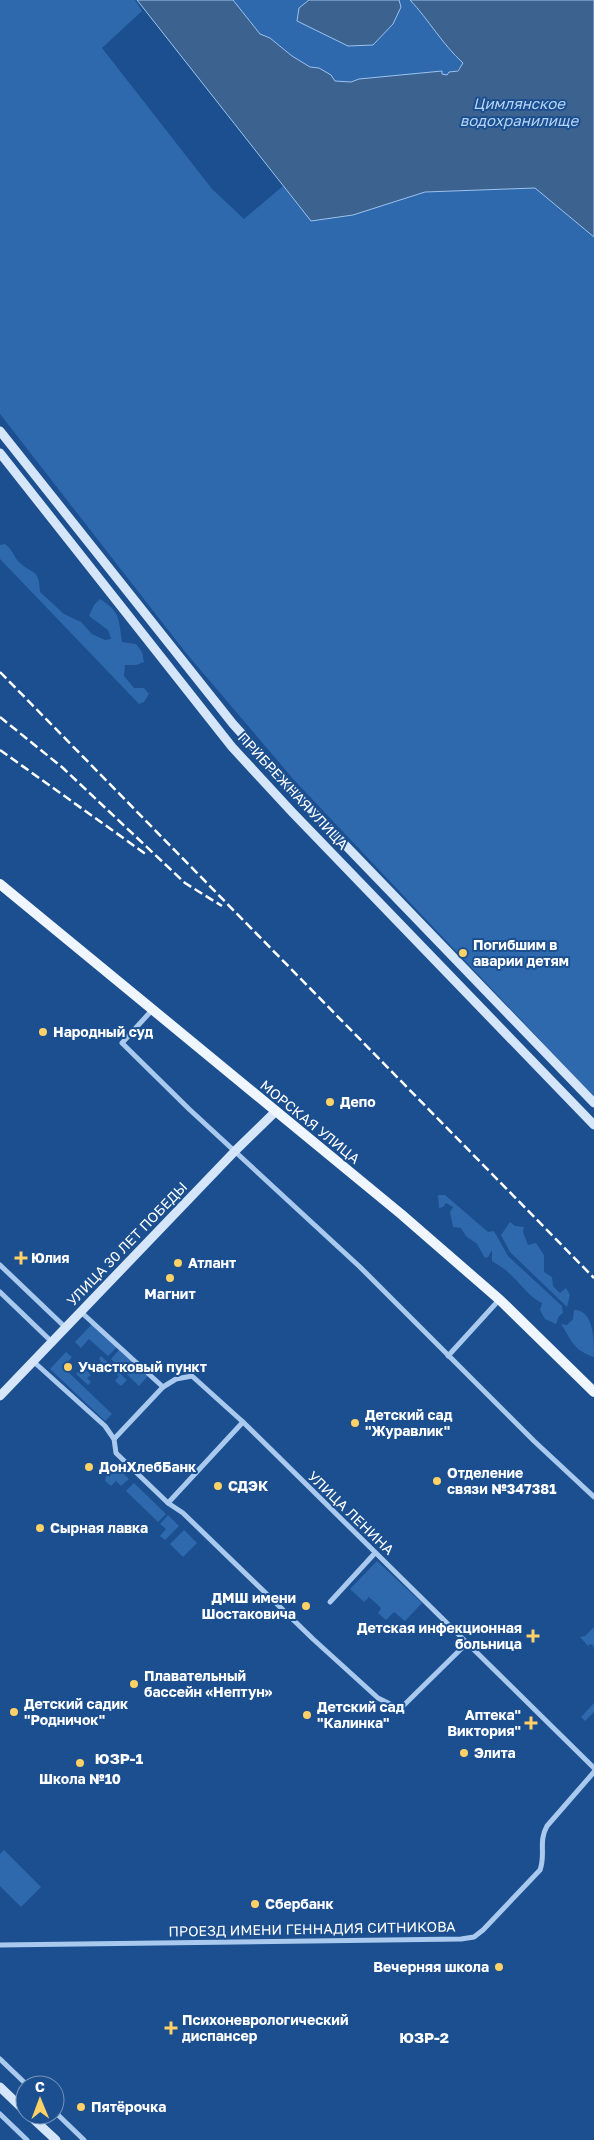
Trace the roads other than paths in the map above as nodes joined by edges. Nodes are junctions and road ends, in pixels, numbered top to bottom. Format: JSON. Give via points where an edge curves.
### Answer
{"nodes":[{"id":1,"x":0,"y":431,"type":"edge"},
{"id":2,"x":0,"y":453,"type":"edge"},
{"id":3,"x":0,"y":884,"type":"edge"},
{"id":4,"x":153,"y":1010,"type":"junction"},
{"id":5,"x":594,"y":1103,"type":"edge"},
{"id":6,"x":275,"y":1112,"type":"junction"},
{"id":7,"x":594,"y":1125,"type":"edge"},
{"id":8,"x":235,"y":1151,"type":"junction"},
{"id":9,"x":0,"y":1265,"type":"edge"},
{"id":10,"x":0,"y":1292,"type":"edge"},
{"id":11,"x":500,"y":1300,"type":"junction"},
{"id":12,"x":81,"y":1312,"type":"junction"},
{"id":13,"x":66,"y":1329,"type":"junction"},
{"id":14,"x":53,"y":1343,"type":"junction"},
{"id":15,"x":448,"y":1356,"type":"junction"},
{"id":16,"x":34,"y":1362,"type":"junction"},
{"id":17,"x":163,"y":1387,"type":"junction"},
{"id":18,"x":594,"y":1392,"type":"edge"},
{"id":19,"x":0,"y":1396,"type":"edge"},
{"id":20,"x":243,"y":1422,"type":"junction"},
{"id":21,"x":114,"y":1439,"type":"junction"},
{"id":22,"x":594,"y":1498,"type":"edge"},
{"id":23,"x":168,"y":1503,"type":"junction"},
{"id":24,"x":376,"y":1552,"type":"junction"},
{"id":25,"x":330,"y":1602,"type":"dead end"},
{"id":26,"x":467,"y":1643,"type":"junction"},
{"id":27,"x":594,"y":1768,"type":"edge"},
{"id":28,"x":594,"y":1772,"type":"edge"},
{"id":29,"x":0,"y":1945,"type":"edge"},
{"id":30,"x":0,"y":2059,"type":"edge"},
{"id":31,"x":17,"y":2075,"type":"edge"},
{"id":32,"x":0,"y":2088,"type":"edge"},
{"id":33,"x":15,"y":2102,"type":"edge"},
{"id":34,"x":0,"y":2114,"type":"edge"},
{"id":35,"x":65,"y":2122,"type":"edge"},
{"id":36,"x":40,"y":2125,"type":"edge"},
{"id":37,"x":27,"y":2140,"type":"edge"},
{"id":38,"x":56,"y":2140,"type":"edge"},
{"id":39,"x":84,"y":2140,"type":"edge"}],
"edges":[{"from":1,"to":5,"type":"main road","name":"ПРИБРЕЖНАЯ УЛИЦА","via":[[233,724],[296,794]]},
{"from":2,"to":7,"type":"main road","name":"ПРИБРЕЖНАЯ УЛИЦА","via":[[232,747]]},
{"from":3,"to":4,"type":"main road","name":"МОРСКАЯ УЛИЦА"},
{"from":4,"to":6,"type":"main road","name":"МОРСКАЯ УЛИЦА"},
{"from":4,"to":8,"type":"street","via":[[122,1043]]},
{"from":6,"to":8,"type":"main road","name":"УЛИЦА 30 ЛЕТ ПОБЕДЫ"},
{"from":6,"to":11,"type":"main road","name":"МОРСКАЯ УЛИЦА","via":[[401,1214]]},
{"from":8,"to":12,"type":"main road","name":"УЛИЦА 30 ЛЕТ ПОБЕДЫ"},
{"from":8,"to":15,"type":"street","via":[[360,1267]]},
{"from":9,"to":13,"type":"street"},
{"from":10,"to":14,"type":"street"},
{"from":11,"to":15,"type":"street"},
{"from":11,"to":18,"type":"main road","name":"МОРСКАЯ УЛИЦА"},
{"from":12,"to":13,"type":"main road","name":"УЛИЦА 30 ЛЕТ ПОБЕДЫ"},
{"from":12,"to":17,"type":"street"},
{"from":13,"to":14,"type":"main road","name":"УЛИЦА 30 ЛЕТ ПОБЕДЫ"},
{"from":14,"to":16,"type":"main road","name":"УЛИЦА 30 ЛЕТ ПОБЕДЫ"},
{"from":15,"to":22,"type":"street"},
{"from":16,"to":19,"type":"main road","name":"УЛИЦА 30 ЛЕТ ПОБЕДЫ"},
{"from":16,"to":21,"type":"street"},
{"from":17,"to":20,"type":"street","name":"УЛИЦА ЛЕНИНА","via":[[176,1379],[192,1376]]},
{"from":17,"to":21,"type":"street"},
{"from":20,"to":23,"type":"street"},
{"from":20,"to":24,"type":"street","name":"УЛИЦА ЛЕНИНА"},
{"from":21,"to":23,"type":"street","via":[[116,1453]]},
{"from":23,"to":26,"type":"street","via":[[183,1513],[378,1698],[400,1709]]},
{"from":24,"to":25,"type":"street"},
{"from":24,"to":26,"type":"street","name":"УЛИЦА ЛЕНИНА"},
{"from":26,"to":27,"type":"street","name":"УЛИЦА ЛЕНИНА"},
{"from":28,"to":29,"type":"street","name":"ПРОЕЗД ИМЕНИ ГЕННАДИЯ СИТНИКОВА","via":[[542,1835],[544,1859],[540,1870],[474,1937]]},
{"from":30,"to":31,"type":"street"},
{"from":32,"to":33,"type":"main road"},
{"from":34,"to":37,"type":"street"},
{"from":35,"to":39,"type":"street"},
{"from":36,"to":38,"type":"main road"}]}
